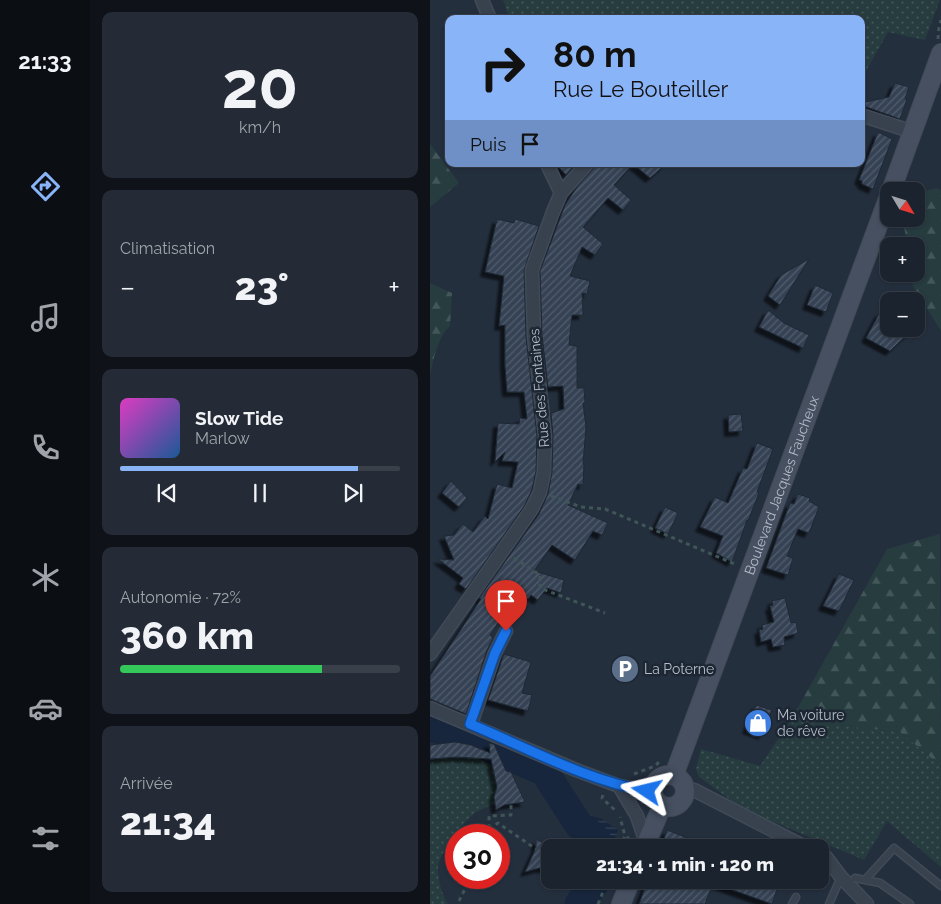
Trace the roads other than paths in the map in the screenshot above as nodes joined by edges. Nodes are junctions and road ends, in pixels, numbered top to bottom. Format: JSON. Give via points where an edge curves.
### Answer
{"nodes":[{"id":1,"x":482,"y":0,"type":"edge"},
{"id":2,"x":488,"y":15,"type":"edge"},
{"id":3,"x":941,"y":53,"type":"edge"},
{"id":4,"x":865,"y":116,"type":"edge"},
{"id":5,"x":913,"y":132,"type":"junction"},
{"id":6,"x":549,"y":167,"type":"edge"},
{"id":7,"x":584,"y":167,"type":"edge"},
{"id":8,"x":894,"y":182,"type":"edge"},
{"id":9,"x":561,"y":192,"type":"junction"},
{"id":10,"x":880,"y":220,"type":"edge"},
{"id":11,"x":506,"y":631,"type":"dead end"},
{"id":12,"x":430,"y":654,"type":"edge"},
{"id":13,"x":430,"y":708,"type":"edge"},
{"id":14,"x":470,"y":724,"type":"junction"},
{"id":15,"x":679,"y":782,"type":"junction"},
{"id":16,"x":620,"y":786,"type":"junction"},
{"id":17,"x":657,"y":799,"type":"junction"},
{"id":18,"x":643,"y":839,"type":"edge"},
{"id":19,"x":647,"y":839,"type":"edge"},
{"id":20,"x":789,"y":839,"type":"edge"},
{"id":21,"x":829,"y":861,"type":"edge"},
{"id":22,"x":841,"y":876,"type":"junction"},
{"id":23,"x":854,"y":878,"type":"dead end"},
{"id":24,"x":865,"y":880,"type":"junction"},
{"id":25,"x":941,"y":886,"type":"edge"},
{"id":26,"x":627,"y":889,"type":"edge"},
{"id":27,"x":796,"y":897,"type":"dead end"},
{"id":28,"x":621,"y":904,"type":"edge"},
{"id":29,"x":792,"y":904,"type":"edge"},
{"id":30,"x":829,"y":904,"type":"edge"},
{"id":31,"x":867,"y":904,"type":"edge"},
{"id":32,"x":910,"y":904,"type":"edge"}],
"edges":[{"from":1,"to":2,"type":"street"},
{"from":3,"to":5,"type":"main road"},
{"from":4,"to":5,"type":"street"},
{"from":5,"to":8,"type":"main road"},
{"from":6,"to":9,"type":"street"},
{"from":7,"to":9,"type":"street","name":"Rue des Fontaines"},
{"from":9,"to":12,"type":"street","name":"Rue des Fontaines","via":[[532,270],[534,336],[545,436],[540,492],[532,509]]},
{"from":10,"to":15,"type":"main road","name":"Boulevard Jacques Faucheux","via":[[749,570]]},
{"from":11,"to":14,"type":"street"},
{"from":13,"to":14,"type":"street"},
{"from":14,"to":16,"type":"street"},
{"from":15,"to":17,"type":"main road","via":[[664,776],[659,778],[655,782]]},
{"from":15,"to":17,"type":"main road","via":[[684,798],[677,806],[672,808]]},
{"from":15,"to":20,"type":"street"},
{"from":16,"to":17,"type":"street"},
{"from":16,"to":18,"type":"street","via":[[637,816]]},
{"from":17,"to":19,"type":"main road"},
{"from":21,"to":22,"type":"street"},
{"from":22,"to":30,"type":"lane"},
{"from":22,"to":31,"type":"street"},
{"from":23,"to":24,"type":"lane"},
{"from":24,"to":25,"type":"lane","via":[[894,848]]},
{"from":24,"to":32,"type":"lane","via":[[880,883]]},
{"from":26,"to":28,"type":"main road"},
{"from":27,"to":29,"type":"lane"}]}
